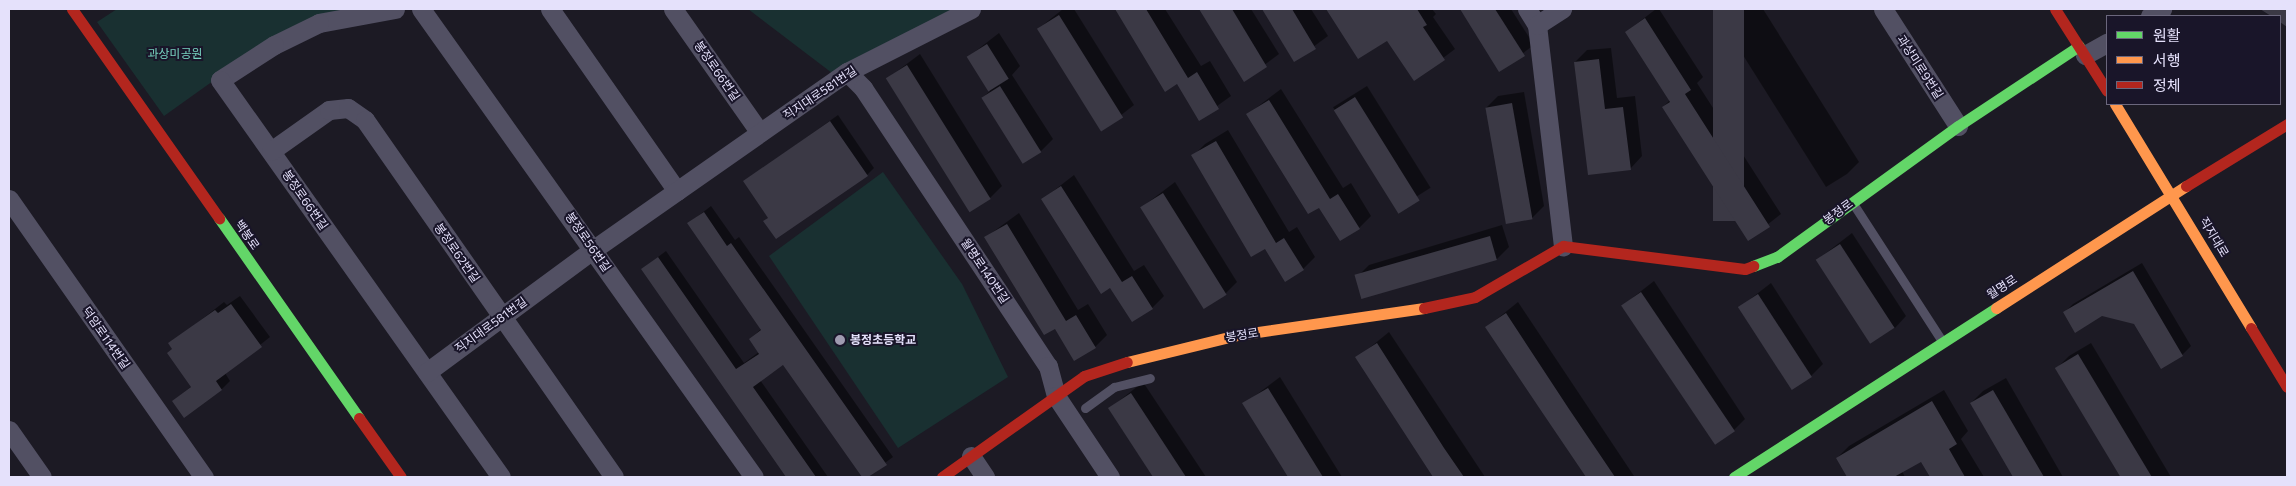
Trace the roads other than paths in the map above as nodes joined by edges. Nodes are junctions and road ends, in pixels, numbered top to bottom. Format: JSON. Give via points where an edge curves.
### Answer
{"nodes":[{"id":1,"x":72,"y":9,"type":"edge"},
{"id":2,"x":395,"y":9,"type":"edge"},
{"id":3,"x":421,"y":9,"type":"edge"},
{"id":4,"x":550,"y":9,"type":"edge"},
{"id":5,"x":673,"y":9,"type":"edge"},
{"id":6,"x":971,"y":9,"type":"edge"},
{"id":7,"x":1562,"y":9,"type":"edge"},
{"id":8,"x":1883,"y":9,"type":"edge"},
{"id":9,"x":2055,"y":9,"type":"edge"},
{"id":10,"x":1532,"y":17,"type":"edge"},
{"id":11,"x":2106,"y":42,"type":"edge"},
{"id":12,"x":2082,"y":51,"type":"junction"},
{"id":13,"x":848,"y":72,"type":"junction"},
{"id":14,"x":2106,"y":89,"type":"edge"},
{"id":15,"x":2116,"y":105,"type":"edge"},
{"id":16,"x":2287,"y":124,"type":"edge"},
{"id":17,"x":1958,"y":126,"type":"junction"},
{"id":18,"x":760,"y":134,"type":"junction"},
{"id":19,"x":271,"y":151,"type":"junction"},
{"id":20,"x":678,"y":191,"type":"junction"},
{"id":21,"x":2172,"y":195,"type":"junction"},
{"id":22,"x":9,"y":199,"type":"edge"},
{"id":23,"x":1852,"y":202,"type":"junction"},
{"id":24,"x":1563,"y":246,"type":"junction"},
{"id":25,"x":594,"y":250,"type":"junction"},
{"id":26,"x":502,"y":317,"type":"junction"},
{"id":27,"x":1943,"y":341,"type":"junction"},
{"id":28,"x":427,"y":372,"type":"junction"},
{"id":29,"x":1150,"y":378,"type":"dead end"},
{"id":30,"x":2287,"y":387,"type":"edge"},
{"id":31,"x":1056,"y":396,"type":"junction"},
{"id":32,"x":1084,"y":408,"type":"dead end"},
{"id":33,"x":9,"y":430,"type":"edge"},
{"id":34,"x":971,"y":456,"type":"junction"},
{"id":35,"x":398,"y":473,"type":"edge"},
{"id":36,"x":42,"y":477,"type":"edge"},
{"id":37,"x":204,"y":477,"type":"edge"},
{"id":38,"x":383,"y":477,"type":"edge"},
{"id":39,"x":501,"y":477,"type":"edge"},
{"id":40,"x":614,"y":477,"type":"edge"},
{"id":41,"x":754,"y":477,"type":"edge"},
{"id":42,"x":942,"y":477,"type":"edge"},
{"id":43,"x":985,"y":477,"type":"edge"},
{"id":44,"x":1110,"y":477,"type":"edge"},
{"id":45,"x":1734,"y":477,"type":"edge"}],
"edges":[{"from":1,"to":35,"type":"street","name":"백봉로"},
{"from":2,"to":19,"type":"street","name":"봉정로66번길","via":[[319,23],[274,45],[220,80]]},
{"from":3,"to":25,"type":"street","name":"봉정로56번길"},
{"from":4,"to":20,"type":"street"},
{"from":5,"to":18,"type":"street","name":"봉정로66번길"},
{"from":6,"to":13,"type":"street","name":"직지대로581번길"},
{"from":7,"to":10,"type":"street"},
{"from":8,"to":17,"type":"street","name":"과상미로9번길"},
{"from":9,"to":12,"type":"street"},
{"from":10,"to":24,"type":"street"},
{"from":11,"to":12,"type":"street"},
{"from":12,"to":14,"type":"street"},
{"from":12,"to":17,"type":"street","name":"봉정로"},
{"from":13,"to":18,"type":"street","name":"직지대로581번길"},
{"from":13,"to":31,"type":"street","name":"월명로140번길","via":[[862,88],[1048,366]]},
{"from":15,"to":21,"type":"street","name":"직지대로"},
{"from":16,"to":21,"type":"street","name":"월명로"},
{"from":17,"to":23,"type":"street","name":"봉정로"},
{"from":18,"to":20,"type":"street","name":"직지대로581번길"},
{"from":19,"to":26,"type":"street","name":"봉정로62번길","via":[[329,110],[348,108],[359,116]]},
{"from":19,"to":28,"type":"street","name":"봉정로66번길"},
{"from":20,"to":25,"type":"street","name":"직지대로581번길"},
{"from":21,"to":27,"type":"street","name":"월명로"},
{"from":21,"to":30,"type":"street","name":"직지대로"},
{"from":22,"to":37,"type":"street","name":"덕암로114번길"},
{"from":23,"to":24,"type":"street","name":"봉정로","via":[[1777,256],[1745,269]]},
{"from":23,"to":27,"type":"lane"},
{"from":24,"to":31,"type":"street","name":"봉정로","via":[[1475,297],[1391,315],[1237,334],[1142,356],[1084,376]]},
{"from":25,"to":26,"type":"street","name":"직지대로581번길"},
{"from":25,"to":41,"type":"street","name":"봉정로56번길"},
{"from":26,"to":28,"type":"street","name":"직지대로581번길"},
{"from":26,"to":40,"type":"street","name":"봉정로62번길"},
{"from":27,"to":45,"type":"street","name":"월명로"},
{"from":28,"to":39,"type":"street","name":"봉정로66번길"},
{"from":29,"to":32,"type":"lane","via":[[1114,387]]},
{"from":31,"to":34,"type":"street","name":"봉정로"},
{"from":31,"to":44,"type":"street","name":"월명로140번길"},
{"from":33,"to":36,"type":"street"},
{"from":34,"to":42,"type":"street","name":"봉정로"},
{"from":34,"to":43,"type":"street"},
{"from":35,"to":38,"type":"street"}]}
